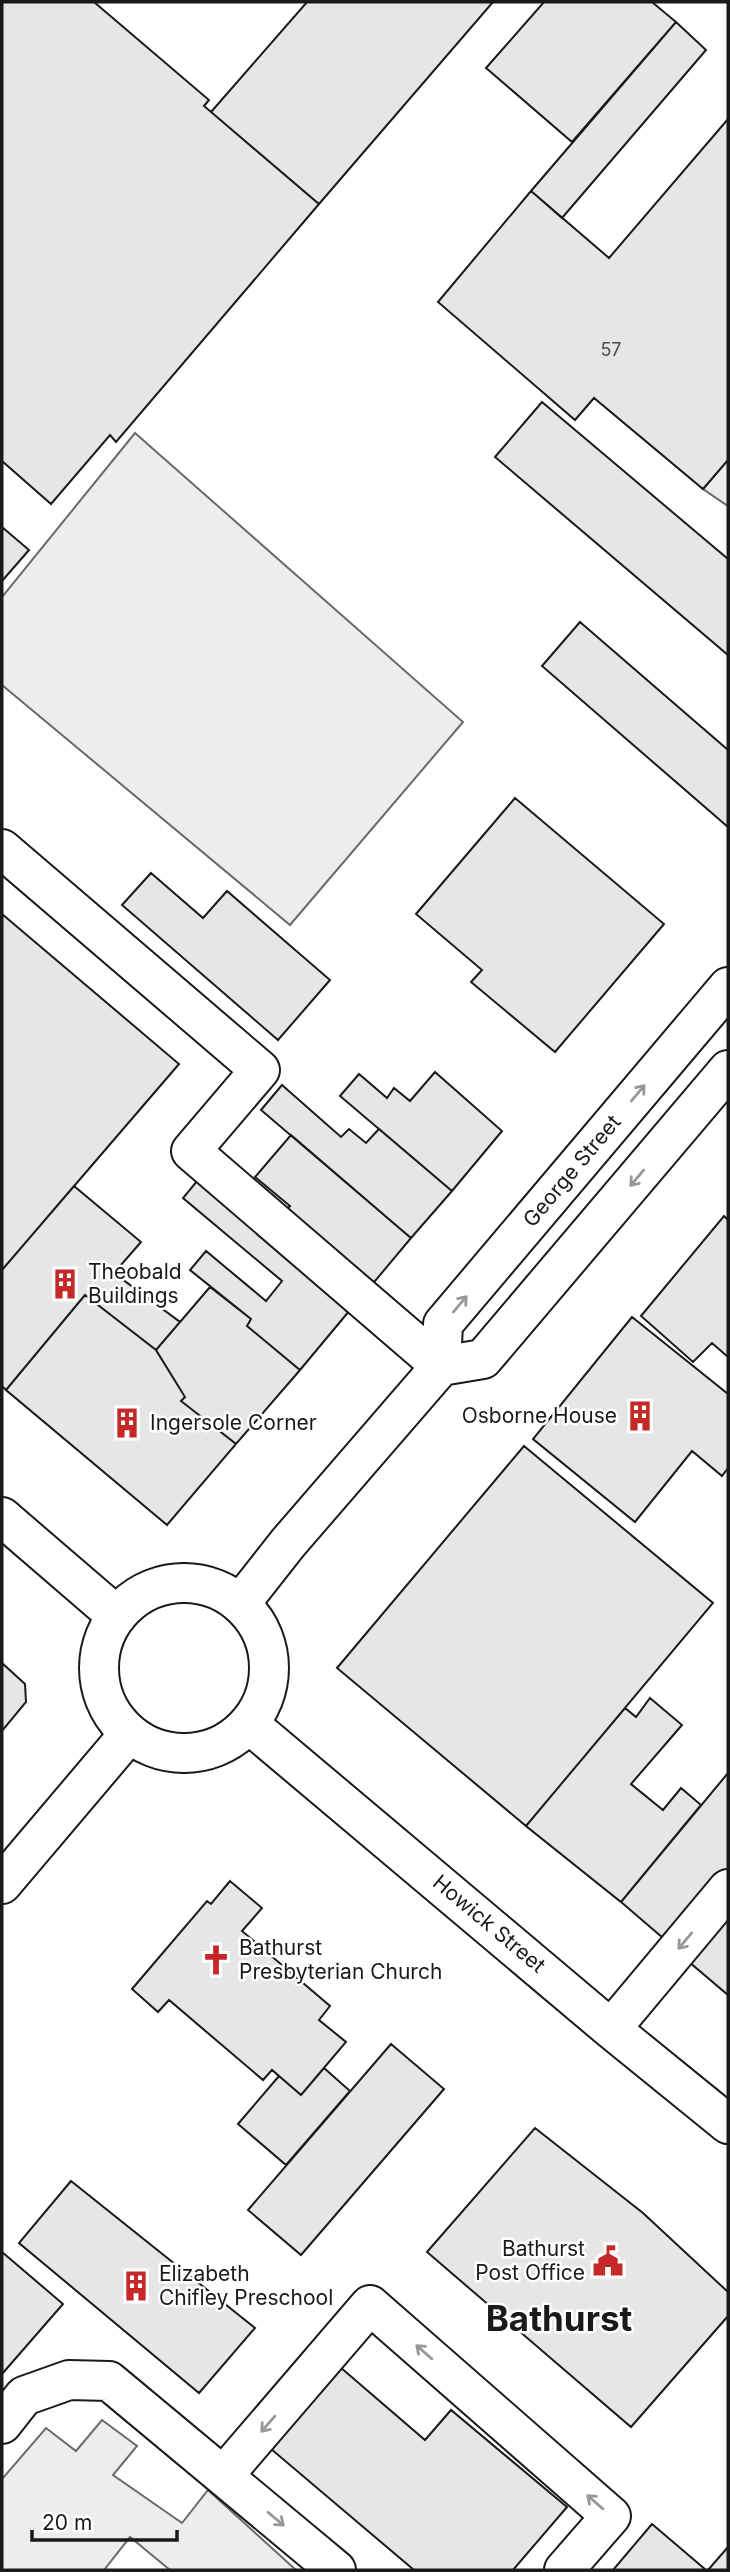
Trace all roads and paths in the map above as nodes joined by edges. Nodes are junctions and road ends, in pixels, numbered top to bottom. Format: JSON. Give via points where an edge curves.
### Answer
{"nodes":[{"id":1,"x":2,"y":848,"type":"edge"},
{"id":2,"x":728,"y":987,"type":"edge"},
{"id":3,"x":728,"y":1070,"type":"edge"},
{"id":4,"x":441,"y":1366,"type":"junction"},
{"id":5,"x":2,"y":1517,"type":"edge"},
{"id":6,"x":240,"y":1604,"type":"junction"},
{"id":7,"x":117,"y":1616,"type":"junction"},
{"id":8,"x":249,"y":1724,"type":"junction"},
{"id":9,"x":129,"y":1734,"type":"junction"},
{"id":10,"x":2,"y":1884,"type":"edge"},
{"id":11,"x":728,"y":1889,"type":"edge"},
{"id":12,"x":611,"y":2028,"type":"junction"},
{"id":13,"x":728,"y":2124,"type":"edge"},
{"id":14,"x":2,"y":2424,"type":"edge"},
{"id":15,"x":224,"y":2475,"type":"junction"},
{"id":16,"x":336,"y":2570,"type":"edge"},
{"id":17,"x":564,"y":2570,"type":"edge"}],
"edges":[{"from":1,"to":4,"type":"street","via":[[260,1070],[191,1150]]},
{"from":4,"to":2,"type":"street","name":"George Street","one_way":true,"via":[[443,1324]]},
{"from":3,"to":4,"type":"street","one_way":true,"via":[[483,1359]]},
{"from":4,"to":6,"type":"street"},
{"from":5,"to":7,"type":"street"},
{"from":6,"to":7,"type":"street","via":[[217,1589],[190,1583],[162,1586],[136,1597]]},
{"from":6,"to":8,"type":"street","via":[[258,1623],[267,1648],[269,1674],[263,1701]]},
{"from":7,"to":9,"type":"street","via":[[103,1638],[101,1690],[112,1714]]},
{"from":8,"to":9,"type":"street","via":[[205,1751],[178,1753],[152,1747]]},
{"from":8,"to":12,"type":"street","name":"Howick Street"},
{"from":9,"to":10,"type":"street"},
{"from":11,"to":12,"type":"street","one_way":true},
{"from":12,"to":13,"type":"street","name":"Howick Street"},
{"from":14,"to":15,"type":"street","via":[[24,2396],[69,2380],[109,2381]]},
{"from":15,"to":16,"type":"street","one_way":true},
{"from":17,"to":15,"type":"street","one_way":true,"via":[[611,2516],[370,2305]]}]}
